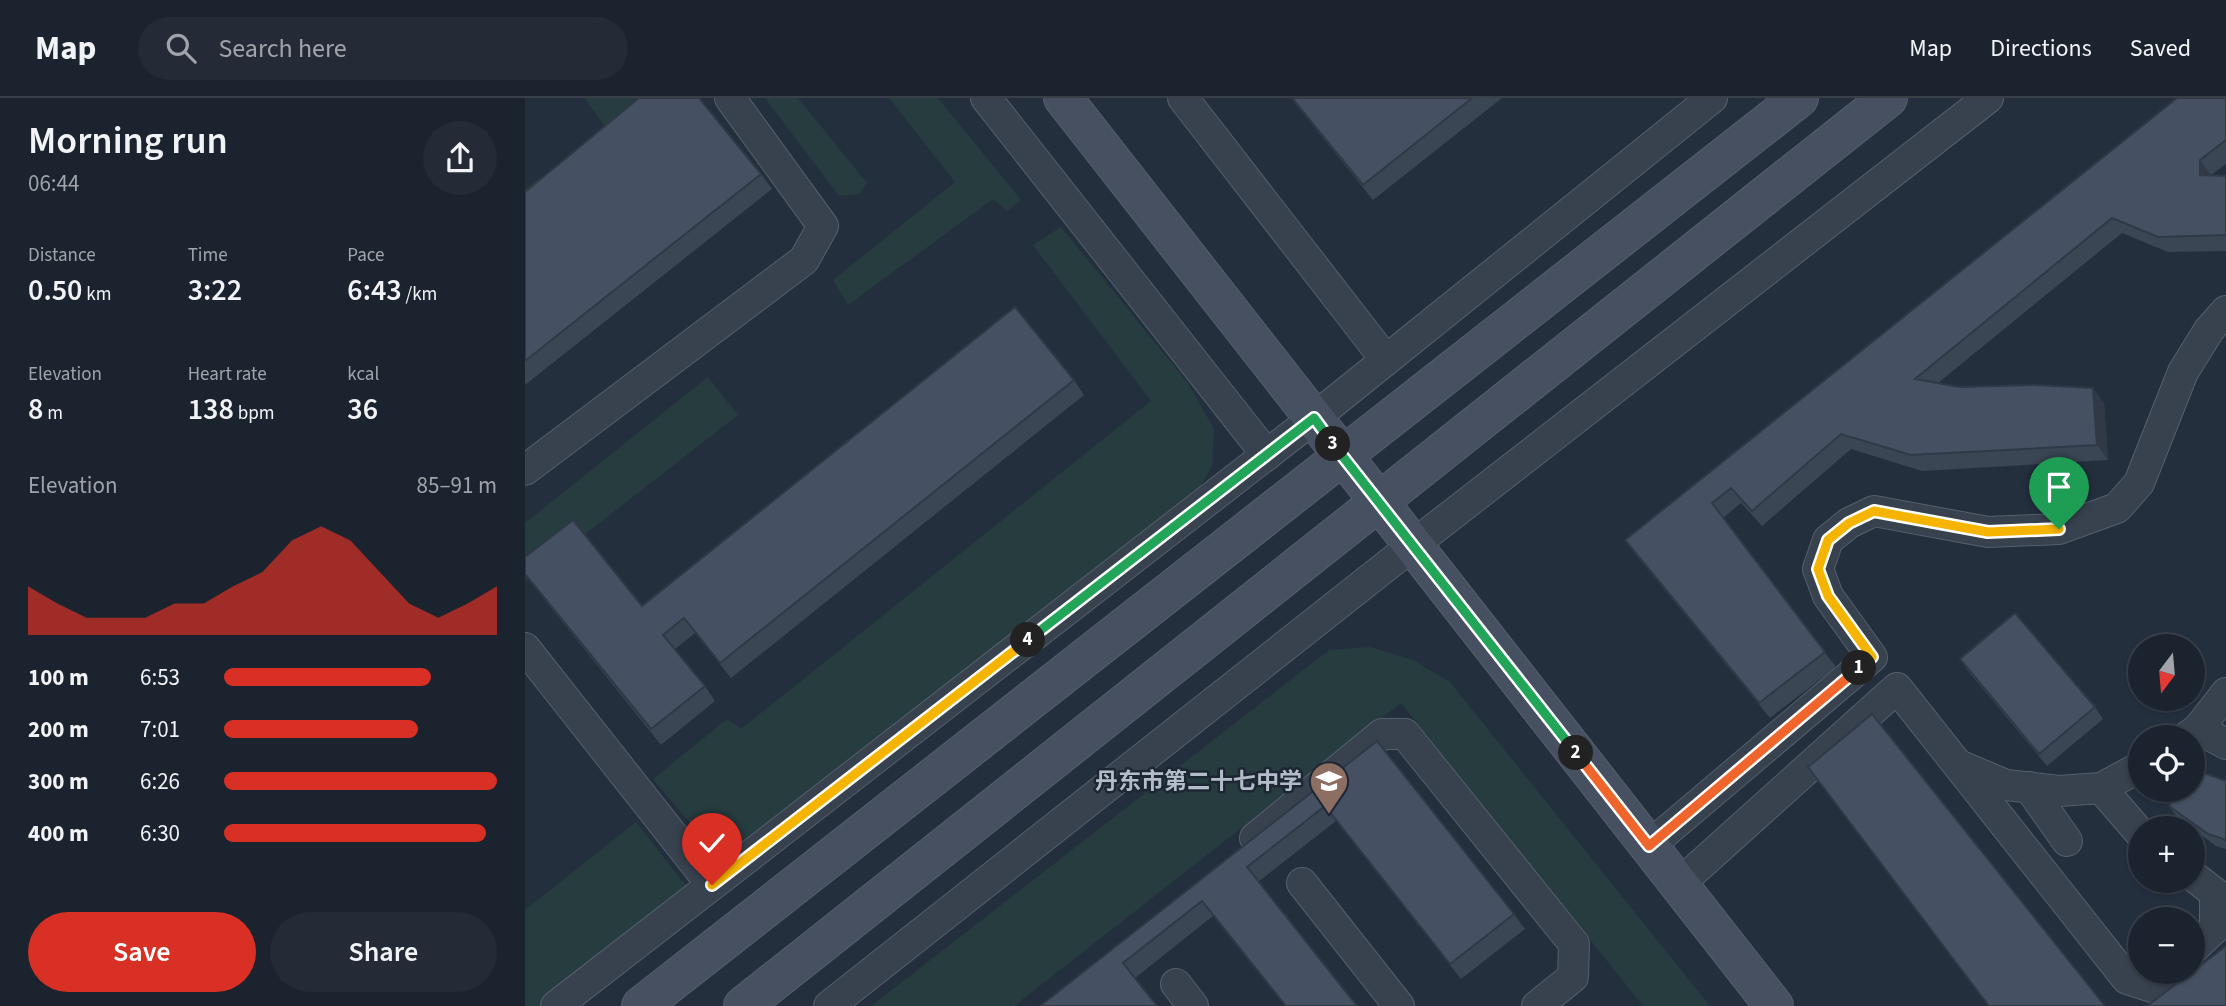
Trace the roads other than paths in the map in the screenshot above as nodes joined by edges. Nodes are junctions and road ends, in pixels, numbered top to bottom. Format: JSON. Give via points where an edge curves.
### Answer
{"nodes":[{"id":1,"x":730,"y":98,"type":"edge"},
{"id":2,"x":986,"y":98,"type":"edge"},
{"id":3,"x":1063,"y":98,"type":"edge"},
{"id":4,"x":1182,"y":98,"type":"edge"},
{"id":5,"x":1712,"y":98,"type":"edge"},
{"id":6,"x":1799,"y":98,"type":"edge"},
{"id":7,"x":1888,"y":98,"type":"edge"},
{"id":8,"x":1987,"y":98,"type":"edge"},
{"id":9,"x":2226,"y":311,"type":"edge"},
{"id":10,"x":1386,"y":360,"type":"junction"},
{"id":11,"x":1314,"y":418,"type":"junction"},
{"id":12,"x":1267,"y":455,"type":"junction"},
{"id":13,"x":1343,"y":456,"type":"junction"},
{"id":14,"x":525,"y":470,"type":"edge"},
{"id":15,"x":1378,"y":501,"type":"junction"},
{"id":16,"x":1413,"y":545,"type":"junction"},
{"id":17,"x":525,"y":648,"type":"edge"},
{"id":18,"x":1872,"y":657,"type":"junction"},
{"id":19,"x":1897,"y":688,"type":"junction"},
{"id":20,"x":2226,"y":693,"type":"edge"},
{"id":21,"x":2199,"y":725,"type":"edge"},
{"id":22,"x":2205,"y":737,"type":"edge"},
{"id":23,"x":2226,"y":744,"type":"edge"},
{"id":24,"x":1958,"y":765,"type":"junction"},
{"id":25,"x":2128,"y":773,"type":"edge"},
{"id":26,"x":2028,"y":788,"type":"junction"},
{"id":27,"x":2101,"y":788,"type":"junction"},
{"id":28,"x":2128,"y":819,"type":"edge"},
{"id":29,"x":2067,"y":841,"type":"dead end"},
{"id":30,"x":1649,"y":846,"type":"junction"},
{"id":31,"x":1232,"y":857,"type":"edge"},
{"id":32,"x":1302,"y":883,"type":"dead end"},
{"id":33,"x":1679,"y":884,"type":"junction"},
{"id":34,"x":712,"y":885,"type":"junction"},
{"id":35,"x":2205,"y":885,"type":"edge"},
{"id":36,"x":2205,"y":938,"type":"edge"},
{"id":37,"x":2128,"y":979,"type":"edge"},
{"id":38,"x":556,"y":1006,"type":"edge"},
{"id":39,"x":641,"y":1006,"type":"edge"},
{"id":40,"x":743,"y":1006,"type":"edge"},
{"id":41,"x":829,"y":1006,"type":"edge"},
{"id":42,"x":1399,"y":1006,"type":"edge"},
{"id":43,"x":1538,"y":1006,"type":"edge"},
{"id":44,"x":1774,"y":1006,"type":"edge"}],
"edges":[{"from":1,"to":14,"type":"street","via":[[823,226],[804,260]]},
{"from":2,"to":12,"type":"street"},
{"from":3,"to":11,"type":"main road"},
{"from":4,"to":10,"type":"street"},
{"from":5,"to":10,"type":"street"},
{"from":6,"to":13,"type":"main road"},
{"from":7,"to":15,"type":"main road"},
{"from":8,"to":16,"type":"street"},
{"from":9,"to":18,"type":"street","via":[[2183,372],[2139,483],[2117,508],[2059,529],[1988,532],[1874,511],[1828,540],[1818,569],[1828,596]]},
{"from":10,"to":11,"type":"street"},
{"from":11,"to":12,"type":"street"},
{"from":11,"to":13,"type":"main road"},
{"from":12,"to":34,"type":"street"},
{"from":13,"to":15,"type":"main road"},
{"from":13,"to":39,"type":"main road"},
{"from":15,"to":16,"type":"main road"},
{"from":15,"to":40,"type":"main road"},
{"from":16,"to":30,"type":"main road"},
{"from":16,"to":41,"type":"street"},
{"from":17,"to":34,"type":"street"},
{"from":18,"to":19,"type":"street"},
{"from":18,"to":30,"type":"street"},
{"from":19,"to":24,"type":"street"},
{"from":19,"to":33,"type":"street"},
{"from":20,"to":21,"type":"street"},
{"from":22,"to":23,"type":"street"},
{"from":24,"to":26,"type":"street","via":[[2006,785]]},
{"from":24,"to":37,"type":"street"},
{"from":25,"to":27,"type":"street"},
{"from":26,"to":27,"type":"street"},
{"from":26,"to":29,"type":"street"},
{"from":27,"to":28,"type":"street"},
{"from":30,"to":33,"type":"main road"},
{"from":31,"to":43,"type":"street","via":[[1382,734],[1405,734],[1574,944],[1573,977]]},
{"from":32,"to":42,"type":"street"},
{"from":33,"to":44,"type":"main road"},
{"from":34,"to":38,"type":"street"},
{"from":35,"to":36,"type":"street","via":[[2215,893],[2215,928]]}]}
